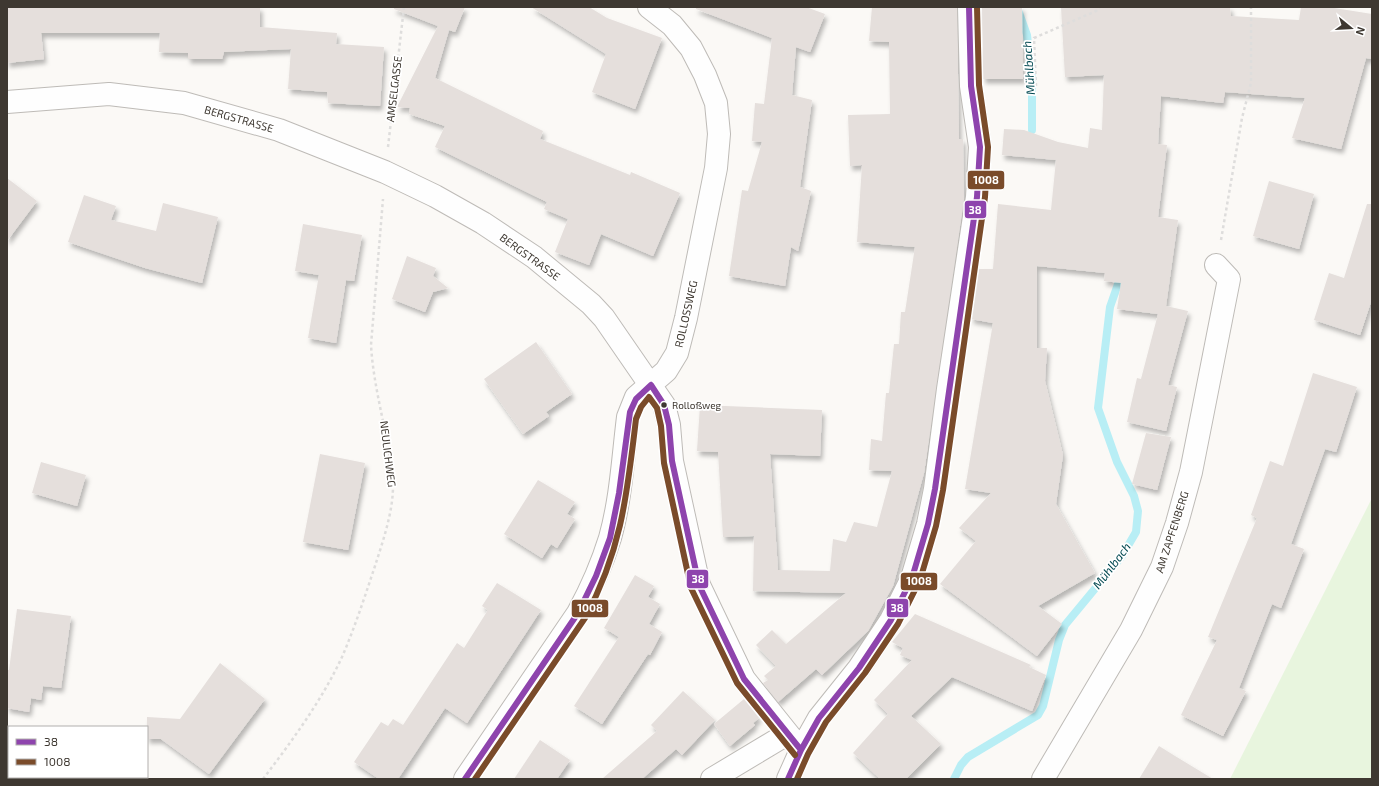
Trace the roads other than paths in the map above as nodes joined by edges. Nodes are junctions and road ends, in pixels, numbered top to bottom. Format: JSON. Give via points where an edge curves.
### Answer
{"nodes":[{"id":1,"x":648,"y":7,"type":"edge"},
{"id":2,"x":969,"y":7,"type":"edge"},
{"id":3,"x":7,"y":102,"type":"edge"},
{"id":4,"x":1216,"y":265,"type":"road end"},
{"id":5,"x":650,"y":385,"type":"junction"},
{"id":6,"x":794,"y":742,"type":"junction"},
{"id":7,"x":721,"y":777,"type":"edge"},
{"id":8,"x":465,"y":779,"type":"edge"},
{"id":9,"x":788,"y":779,"type":"edge"},
{"id":10,"x":1043,"y":779,"type":"edge"}],
"edges":[{"from":1,"to":5,"type":"street","name":"ROLLOSSWEG","via":[[672,25],[691,48],[716,103],[719,134],[716,168],[677,353],[666,371]]},
{"from":2,"to":6,"type":"street","via":[[971,86],[980,147],[977,197],[928,524],[912,578],[891,620],[859,668],[819,718]]},
{"from":3,"to":5,"type":"street","name":"BERGSTRASSE","via":[[109,94],[184,103],[278,130],[385,172],[435,196],[534,257],[591,304]]},
{"from":4,"to":10,"type":"street","name":"AM ZAPFENBERG","via":[[1229,279],[1192,465],[1177,523],[1162,566],[1144,605]]},
{"from":5,"to":6,"type":"street","name":"BERGSTRASSE","via":[[664,405],[669,425],[672,461],[699,585],[744,678]]},
{"from":5,"to":8,"type":"street","name":"ROLLOSSWEG","via":[[636,397],[628,417],[616,510],[610,538],[592,586],[578,613]]},
{"from":6,"to":7,"type":"street"},
{"from":6,"to":9,"type":"street"}]}
